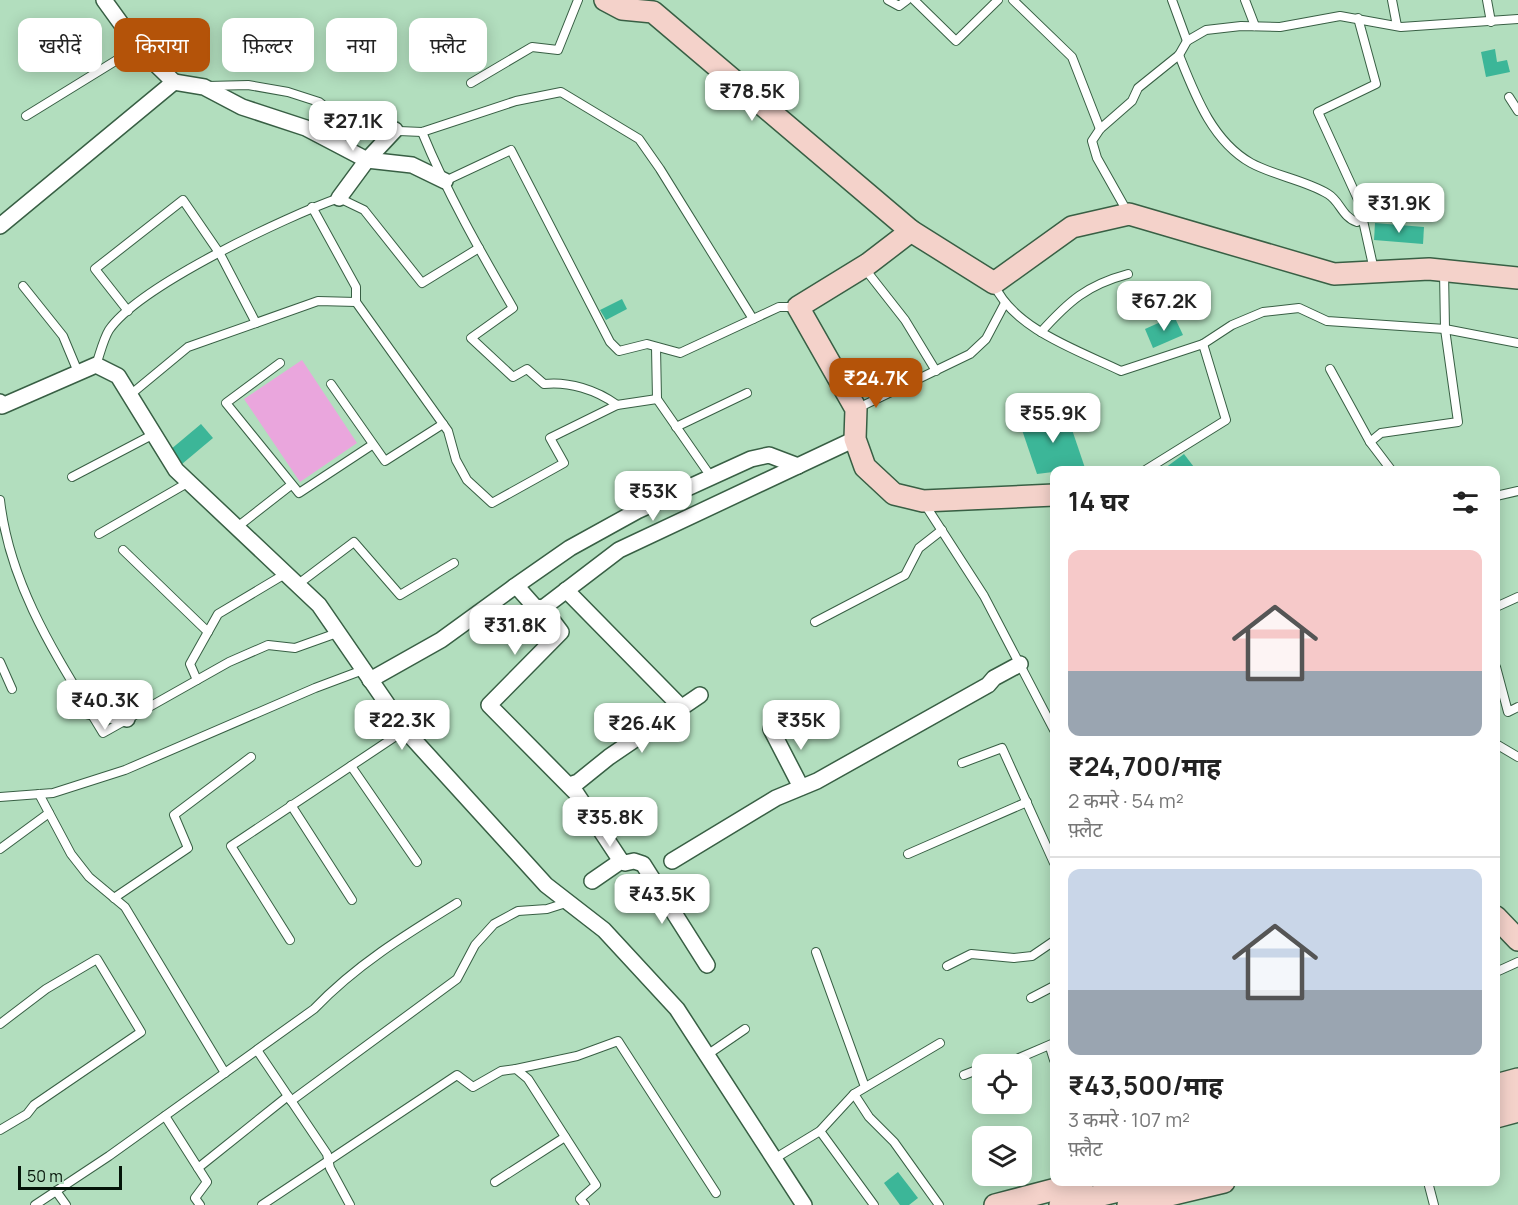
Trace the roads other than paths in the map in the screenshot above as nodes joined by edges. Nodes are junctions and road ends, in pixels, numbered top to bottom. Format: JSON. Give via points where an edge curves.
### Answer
{"nodes":[{"id":1,"x":104,"y":0,"type":"edge"},
{"id":2,"x":578,"y":0,"type":"edge"},
{"id":3,"x":605,"y":0,"type":"edge"},
{"id":4,"x":888,"y":0,"type":"edge"},
{"id":5,"x":907,"y":0,"type":"edge"},
{"id":6,"x":914,"y":0,"type":"edge"},
{"id":7,"x":998,"y":0,"type":"edge"},
{"id":8,"x":1012,"y":0,"type":"edge"},
{"id":9,"x":1172,"y":0,"type":"edge"},
{"id":10,"x":1245,"y":0,"type":"edge"},
{"id":11,"x":1392,"y":0,"type":"edge"},
{"id":12,"x":1487,"y":0,"type":"edge"},
{"id":13,"x":630,"y":5,"type":"edge"},
{"id":14,"x":115,"y":18,"type":"edge"},
{"id":15,"x":1358,"y":18,"type":"junction"},
{"id":16,"x":1518,"y":19,"type":"edge"},
{"id":17,"x":1491,"y":22,"type":"junction"},
{"id":18,"x":1255,"y":26,"type":"junction"},
{"id":19,"x":1397,"y":26,"type":"junction"},
{"id":20,"x":1186,"y":41,"type":"junction"},
{"id":21,"x":1179,"y":55,"type":"junction"},
{"id":22,"x":114,"y":62,"type":"edge"},
{"id":23,"x":164,"y":72,"type":"edge"},
{"id":24,"x":174,"y":82,"type":"junction"},
{"id":25,"x":471,"y":83,"type":"dead end"},
{"id":26,"x":204,"y":87,"type":"junction"},
{"id":27,"x":1509,"y":97,"type":"dead end"},
{"id":28,"x":1518,"y":111,"type":"edge"},
{"id":29,"x":26,"y":116,"type":"dead end"},
{"id":30,"x":1100,"y":129,"type":"junction"},
{"id":31,"x":395,"y":130,"type":"junction"},
{"id":32,"x":422,"y":132,"type":"junction"},
{"id":33,"x":367,"y":160,"type":"junction"},
{"id":34,"x":445,"y":181,"type":"junction"},
{"id":35,"x":339,"y":198,"type":"junction"},
{"id":36,"x":312,"y":207,"type":"junction"},
{"id":37,"x":1129,"y":214,"type":"junction"},
{"id":38,"x":1362,"y":216,"type":"junction"},
{"id":39,"x":3,"y":219,"type":"edge"},
{"id":40,"x":911,"y":231,"type":"junction"},
{"id":41,"x":479,"y":248,"type":"junction"},
{"id":42,"x":220,"y":254,"type":"junction"},
{"id":43,"x":864,"y":267,"type":"junction"},
{"id":44,"x":1444,"y":271,"type":"junction"},
{"id":45,"x":1374,"y":272,"type":"junction"},
{"id":46,"x":1128,"y":274,"type":"dead end"},
{"id":47,"x":1518,"y":278,"type":"edge"},
{"id":48,"x":994,"y":283,"type":"junction"},
{"id":49,"x":23,"y":286,"type":"dead end"},
{"id":50,"x":356,"y":302,"type":"junction"},
{"id":51,"x":1005,"y":303,"type":"junction"},
{"id":52,"x":798,"y":307,"type":"junction"},
{"id":53,"x":128,"y":311,"type":"junction"},
{"id":54,"x":753,"y":319,"type":"junction"},
{"id":55,"x":256,"y":323,"type":"junction"},
{"id":56,"x":1445,"y":329,"type":"junction"},
{"id":57,"x":1041,"y":332,"type":"junction"},
{"id":58,"x":1518,"y":343,"type":"edge"},
{"id":59,"x":1203,"y":344,"type":"junction"},
{"id":60,"x":656,"y":347,"type":"junction"},
{"id":61,"x":280,"y":363,"type":"dead end"},
{"id":62,"x":96,"y":365,"type":"junction"},
{"id":63,"x":1330,"y":369,"type":"dead end"},
{"id":64,"x":936,"y":371,"type":"junction"},
{"id":65,"x":78,"y":372,"type":"junction"},
{"id":66,"x":331,"y":384,"type":"dead end"},
{"id":67,"x":747,"y":393,"type":"dead end"},
{"id":68,"x":130,"y":395,"type":"junction"},
{"id":69,"x":657,"y":399,"type":"junction"},
{"id":70,"x":617,"y":405,"type":"junction"},
{"id":71,"x":1,"y":406,"type":"edge"},
{"id":72,"x":856,"y":409,"type":"junction"},
{"id":73,"x":443,"y":424,"type":"junction"},
{"id":74,"x":676,"y":427,"type":"junction"},
{"id":75,"x":154,"y":434,"type":"junction"},
{"id":76,"x":855,"y":439,"type":"junction"},
{"id":77,"x":1370,"y":442,"type":"junction"},
{"id":78,"x":372,"y":445,"type":"junction"},
{"id":79,"x":798,"y":466,"type":"junction"},
{"id":80,"x":1152,"y":466,"type":"edge"},
{"id":81,"x":1388,"y":466,"type":"edge"},
{"id":82,"x":72,"y":477,"type":"dead end"},
{"id":83,"x":704,"y":477,"type":"junction"},
{"id":84,"x":189,"y":482,"type":"junction"},
{"id":85,"x":291,"y":485,"type":"junction"},
{"id":86,"x":1518,"y":491,"type":"edge"},
{"id":87,"x":1050,"y":495,"type":"edge"},
{"id":88,"x":1500,"y":495,"type":"edge"},
{"id":89,"x":0,"y":500,"type":"edge"},
{"id":90,"x":923,"y":501,"type":"junction"},
{"id":91,"x":712,"y":506,"type":"junction"},
{"id":92,"x":236,"y":528,"type":"junction"},
{"id":93,"x":942,"y":530,"type":"junction"},
{"id":94,"x":99,"y":534,"type":"dead end"},
{"id":95,"x":123,"y":550,"type":"dead end"},
{"id":96,"x":454,"y":563,"type":"dead end"},
{"id":97,"x":285,"y":574,"type":"junction"},
{"id":98,"x":297,"y":585,"type":"junction"},
{"id":99,"x":514,"y":587,"type":"junction"},
{"id":100,"x":566,"y":590,"type":"junction"},
{"id":101,"x":1518,"y":597,"type":"edge"},
{"id":102,"x":1500,"y":605,"type":"edge"},
{"id":103,"x":543,"y":608,"type":"junction"},
{"id":104,"x":815,"y":622,"type":"dead end"},
{"id":105,"x":208,"y":632,"type":"junction"},
{"id":106,"x":337,"y":633,"type":"junction"},
{"id":107,"x":0,"y":662,"type":"edge"},
{"id":108,"x":1020,"y":664,"type":"junction"},
{"id":109,"x":367,"y":675,"type":"junction"},
{"id":110,"x":196,"y":680,"type":"junction"},
{"id":111,"x":1500,"y":682,"type":"edge"},
{"id":112,"x":12,"y":689,"type":"dead end"},
{"id":113,"x":700,"y":695,"type":"dead end"},
{"id":114,"x":1518,"y":707,"type":"edge"},
{"id":115,"x":682,"y":708,"type":"junction"},
{"id":116,"x":90,"y":711,"type":"joint"},
{"id":117,"x":127,"y":719,"type":"joint"},
{"id":118,"x":1050,"y":722,"type":"edge"},
{"id":119,"x":771,"y":729,"type":"dead end"},
{"id":120,"x":405,"y":730,"type":"junction"},
{"id":121,"x":1500,"y":746,"type":"edge"},
{"id":122,"x":251,"y":757,"type":"dead end"},
{"id":123,"x":1518,"y":757,"type":"edge"},
{"id":124,"x":962,"y":763,"type":"dead end"},
{"id":125,"x":351,"y":766,"type":"junction"},
{"id":126,"x":569,"y":785,"type":"junction"},
{"id":127,"x":801,"y":787,"type":"junction"},
{"id":128,"x":39,"y":794,"type":"junction"},
{"id":129,"x":0,"y":797,"type":"edge"},
{"id":130,"x":1027,"y":802,"type":"junction"},
{"id":131,"x":291,"y":805,"type":"junction"},
{"id":132,"x":49,"y":813,"type":"junction"},
{"id":133,"x":1050,"y":844,"type":"edge"},
{"id":134,"x":0,"y":849,"type":"edge"},
{"id":135,"x":908,"y":854,"type":"dead end"},
{"id":136,"x":621,"y":861,"type":"junction"},
{"id":137,"x":672,"y":861,"type":"dead end"},
{"id":138,"x":417,"y":862,"type":"dead end"},
{"id":139,"x":592,"y":881,"type":"dead end"},
{"id":140,"x":114,"y":898,"type":"junction"},
{"id":141,"x":352,"y":900,"type":"dead end"},
{"id":142,"x":568,"y":902,"type":"junction"},
{"id":143,"x":457,"y":903,"type":"dead end"},
{"id":144,"x":1500,"y":920,"type":"edge"},
{"id":145,"x":290,"y":940,"type":"dead end"},
{"id":146,"x":1518,"y":940,"type":"edge"},
{"id":147,"x":1050,"y":944,"type":"edge"},
{"id":148,"x":816,"y":952,"type":"dead end"},
{"id":149,"x":1518,"y":962,"type":"edge"},
{"id":150,"x":707,"y":964,"type":"dead end"},
{"id":151,"x":947,"y":966,"type":"dead end"},
{"id":152,"x":1500,"y":970,"type":"edge"},
{"id":153,"x":1050,"y":988,"type":"edge"},
{"id":154,"x":1030,"y":998,"type":"dead end"},
{"id":155,"x":0,"y":1024,"type":"edge"},
{"id":156,"x":745,"y":1029,"type":"dead end"},
{"id":157,"x":940,"y":1043,"type":"dead end"},
{"id":158,"x":1050,"y":1046,"type":"edge"},
{"id":159,"x":257,"y":1050,"type":"junction"},
{"id":160,"x":1030,"y":1054,"type":"edge"},
{"id":161,"x":707,"y":1055,"type":"junction"},
{"id":162,"x":516,"y":1069,"type":"junction"},
{"id":163,"x":972,"y":1072,"type":"edge"},
{"id":164,"x":225,"y":1073,"type":"junction"},
{"id":165,"x":964,"y":1075,"type":"dead end"},
{"id":166,"x":1518,"y":1079,"type":"edge"},
{"id":167,"x":1500,"y":1084,"type":"edge"},
{"id":168,"x":865,"y":1087,"type":"junction"},
{"id":169,"x":854,"y":1094,"type":"junction"},
{"id":170,"x":1518,"y":1095,"type":"edge"},
{"id":171,"x":289,"y":1098,"type":"junction"},
{"id":172,"x":1500,"y":1099,"type":"edge"},
{"id":173,"x":1518,"y":1111,"type":"edge"},
{"id":174,"x":165,"y":1116,"type":"junction"},
{"id":175,"x":1500,"y":1116,"type":"edge"},
{"id":176,"x":0,"y":1130,"type":"edge"},
{"id":177,"x":820,"y":1131,"type":"junction"},
{"id":178,"x":565,"y":1137,"type":"junction"},
{"id":179,"x":774,"y":1159,"type":"junction"},
{"id":180,"x":329,"y":1162,"type":"junction"},
{"id":181,"x":198,"y":1168,"type":"junction"},
{"id":182,"x":495,"y":1182,"type":"dead end"},
{"id":183,"x":1068,"y":1186,"type":"edge"},
{"id":184,"x":1139,"y":1186,"type":"edge"},
{"id":185,"x":1207,"y":1186,"type":"edge"},
{"id":186,"x":1429,"y":1186,"type":"edge"},
{"id":187,"x":57,"y":1191,"type":"junction"},
{"id":188,"x":716,"y":1193,"type":"dead end"},
{"id":189,"x":35,"y":1205,"type":"edge"},
{"id":190,"x":66,"y":1205,"type":"edge"},
{"id":191,"x":201,"y":1205,"type":"edge"},
{"id":192,"x":262,"y":1205,"type":"edge"},
{"id":193,"x":350,"y":1205,"type":"edge"},
{"id":194,"x":585,"y":1205,"type":"edge"},
{"id":195,"x":804,"y":1205,"type":"edge"},
{"id":196,"x":874,"y":1205,"type":"edge"},
{"id":197,"x":939,"y":1205,"type":"edge"},
{"id":198,"x":995,"y":1205,"type":"edge"},
{"id":199,"x":1060,"y":1205,"type":"edge"},
{"id":200,"x":1128,"y":1205,"type":"edge"},
{"id":201,"x":1434,"y":1205,"type":"edge"}],
"edges":[{"from":1,"to":14,"type":"street"},
{"from":2,"to":25,"type":"lane","via":[[558,50],[532,47]]},
{"from":3,"to":13,"type":"street"},
{"from":4,"to":5,"type":"lane","via":[[899,6]]},
{"from":6,"to":7,"type":"lane","via":[[957,41]]},
{"from":8,"to":30,"type":"lane","via":[[1072,57]]},
{"from":9,"to":20,"type":"lane"},
{"from":10,"to":18,"type":"lane"},
{"from":11,"to":19,"type":"lane"},
{"from":12,"to":17,"type":"lane"},
{"from":13,"to":40,"type":"street","via":[[653,12]]},
{"from":15,"to":18,"type":"lane","via":[[1340,16],[1280,27]]},
{"from":15,"to":19,"type":"lane"},
{"from":15,"to":38,"type":"lane","via":[[1376,84],[1318,112],[1346,169]]},
{"from":16,"to":17,"type":"lane"},
{"from":17,"to":19,"type":"lane"},
{"from":18,"to":20,"type":"lane","via":[[1206,30]]},
{"from":20,"to":21,"type":"lane"},
{"from":21,"to":30,"type":"lane","via":[[1138,88],[1132,101]]},
{"from":21,"to":38,"type":"lane","via":[[1196,99],[1226,145],[1251,163],[1330,195],[1350,220],[1357,222]]},
{"from":22,"to":29,"type":"lane"},
{"from":23,"to":24,"type":"street"},
{"from":24,"to":26,"type":"street"},
{"from":24,"to":39,"type":"street"},
{"from":26,"to":31,"type":"lane","via":[[248,85],[288,92],[319,102],[343,120]]},
{"from":26,"to":33,"type":"street","via":[[242,106],[306,128]]},
{"from":27,"to":28,"type":"lane"},
{"from":30,"to":37,"type":"lane","via":[[1092,141],[1097,158]]},
{"from":31,"to":32,"type":"lane"},
{"from":31,"to":33,"type":"street"},
{"from":32,"to":34,"type":"lane"},
{"from":32,"to":54,"type":"lane","via":[[516,101],[561,92],[582,102],[639,139]]},
{"from":33,"to":34,"type":"street","via":[[412,165]]},
{"from":33,"to":35,"type":"street"},
{"from":34,"to":41,"type":"lane"},
{"from":34,"to":60,"type":"lane","via":[[511,150],[610,342],[619,351],[647,344]]},
{"from":35,"to":36,"type":"lane"},
{"from":35,"to":41,"type":"lane","via":[[364,210],[422,283]]},
{"from":36,"to":42,"type":"lane"},
{"from":36,"to":50,"type":"lane","via":[[356,287]]},
{"from":37,"to":45,"type":"street","via":[[1334,274]]},
{"from":37,"to":48,"type":"street","via":[[1072,227]]},
{"from":38,"to":45,"type":"lane"},
{"from":40,"to":43,"type":"street"},
{"from":40,"to":48,"type":"street"},
{"from":41,"to":70,"type":"lane","via":[[513,308],[471,338],[513,377],[527,369],[544,384],[563,382],[609,398]]},
{"from":42,"to":53,"type":"lane"},
{"from":42,"to":53,"type":"lane","via":[[183,200],[95,269]]},
{"from":42,"to":55,"type":"lane"},
{"from":43,"to":52,"type":"street"},
{"from":43,"to":64,"type":"lane","via":[[905,320]]},
{"from":44,"to":45,"type":"street"},
{"from":44,"to":47,"type":"street"},
{"from":44,"to":56,"type":"lane"},
{"from":46,"to":57,"type":"lane","via":[[1101,281],[1070,300]]},
{"from":48,"to":51,"type":"lane"},
{"from":49,"to":65,"type":"lane","via":[[63,336]]},
{"from":50,"to":55,"type":"lane","via":[[318,301]]},
{"from":50,"to":73,"type":"lane"},
{"from":51,"to":57,"type":"lane"},
{"from":51,"to":64,"type":"lane","via":[[986,339],[970,354]]},
{"from":52,"to":54,"type":"lane","via":[[779,307]]},
{"from":52,"to":72,"type":"street"},
{"from":53,"to":62,"type":"lane","via":[[109,331]]},
{"from":54,"to":60,"type":"lane","via":[[680,353]]},
{"from":55,"to":68,"type":"lane","via":[[188,347]]},
{"from":56,"to":58,"type":"lane"},
{"from":56,"to":59,"type":"lane","via":[[1327,321],[1299,308],[1263,312],[1232,325]]},
{"from":56,"to":77,"type":"lane","via":[[1458,422],[1381,433]]},
{"from":57,"to":59,"type":"lane","via":[[1054,342],[1121,371]]},
{"from":59,"to":80,"type":"lane","via":[[1226,420]]},
{"from":60,"to":69,"type":"lane"},
{"from":61,"to":85,"type":"lane","via":[[226,403]]},
{"from":62,"to":65,"type":"street"},
{"from":62,"to":68,"type":"street","via":[[118,376]]},
{"from":63,"to":77,"type":"lane"},
{"from":64,"to":72,"type":"lane"},
{"from":65,"to":71,"type":"street"},
{"from":66,"to":78,"type":"lane"},
{"from":67,"to":74,"type":"lane"},
{"from":68,"to":75,"type":"street"},
{"from":69,"to":70,"type":"lane"},
{"from":69,"to":74,"type":"lane"},
{"from":70,"to":73,"type":"lane","via":[[550,438],[564,463],[492,503],[467,480]]},
{"from":72,"to":76,"type":"street"},
{"from":73,"to":78,"type":"lane","via":[[385,461]]},
{"from":74,"to":83,"type":"lane"},
{"from":75,"to":82,"type":"lane"},
{"from":75,"to":84,"type":"street","via":[[176,470]]},
{"from":76,"to":79,"type":"street"},
{"from":76,"to":90,"type":"street","via":[[865,467],[894,494]]},
{"from":77,"to":81,"type":"lane"},
{"from":78,"to":85,"type":"lane","via":[[299,493]]},
{"from":79,"to":83,"type":"street","via":[[769,455]]},
{"from":79,"to":91,"type":"street"},
{"from":83,"to":91,"type":"street"},
{"from":83,"to":99,"type":"street","via":[[570,548]]},
{"from":84,"to":92,"type":"street"},
{"from":84,"to":94,"type":"lane"},
{"from":85,"to":92,"type":"lane"},
{"from":86,"to":88,"type":"lane"},
{"from":87,"to":90,"type":"street"},
{"from":89,"to":116,"type":"lane","via":[[15,569],[36,621]]},
{"from":90,"to":93,"type":"lane"},
{"from":91,"to":100,"type":"street","via":[[619,550]]},
{"from":92,"to":97,"type":"street"},
{"from":93,"to":104,"type":"lane","via":[[919,548],[905,575]]},
{"from":93,"to":108,"type":"lane","via":[[984,596]]},
{"from":95,"to":105,"type":"lane"},
{"from":96,"to":98,"type":"lane","via":[[400,595],[354,542]]},
{"from":97,"to":98,"type":"street"},
{"from":97,"to":105,"type":"lane","via":[[218,614]]},
{"from":98,"to":106,"type":"street","via":[[319,605]]},
{"from":99,"to":103,"type":"street","via":[[535,607]]},
{"from":99,"to":109,"type":"street","via":[[441,639]]},
{"from":100,"to":103,"type":"street"},
{"from":100,"to":115,"type":"street"},
{"from":101,"to":102,"type":"lane"},
{"from":103,"to":126,"type":"street","via":[[561,632],[489,705]]},
{"from":105,"to":110,"type":"lane","via":[[190,663]]},
{"from":106,"to":109,"type":"street"},
{"from":106,"to":110,"type":"lane","via":[[295,648],[268,645]]},
{"from":107,"to":112,"type":"lane"},
{"from":108,"to":118,"type":"lane"},
{"from":108,"to":127,"type":"street"},
{"from":109,"to":120,"type":"street"},
{"from":109,"to":128,"type":"lane","via":[[315,688],[125,770]]},
{"from":110,"to":117,"type":"lane"},
{"from":111,"to":114,"type":"lane","via":[[1508,712]]},
{"from":113,"to":115,"type":"street"},
{"from":115,"to":126,"type":"street"},
{"from":116,"to":117,"type":"street"},
{"from":119,"to":127,"type":"street"},
{"from":120,"to":125,"type":"lane"},
{"from":120,"to":142,"type":"street","via":[[546,885]]},
{"from":121,"to":123,"type":"lane"},
{"from":122,"to":140,"type":"lane","via":[[174,815],[188,848]]},
{"from":124,"to":130,"type":"lane","via":[[1002,748]]},
{"from":125,"to":131,"type":"lane"},
{"from":125,"to":138,"type":"lane"},
{"from":126,"to":136,"type":"street"},
{"from":127,"to":137,"type":"street"},
{"from":128,"to":129,"type":"lane"},
{"from":128,"to":132,"type":"lane"},
{"from":130,"to":133,"type":"lane"},
{"from":130,"to":135,"type":"lane"},
{"from":131,"to":141,"type":"lane"},
{"from":131,"to":145,"type":"lane","via":[[231,846]]},
{"from":132,"to":134,"type":"lane"},
{"from":132,"to":140,"type":"lane","via":[[71,854],[89,877]]},
{"from":136,"to":139,"type":"street"},
{"from":136,"to":150,"type":"street","via":[[643,864]]},
{"from":140,"to":164,"type":"lane","via":[[125,908]]},
{"from":142,"to":161,"type":"street","via":[[604,930],[677,1009]]},
{"from":142,"to":171,"type":"lane","via":[[547,909],[518,911],[494,924],[475,945],[457,979]]},
{"from":143,"to":159,"type":"lane","via":[[370,957],[314,1009]]},
{"from":144,"to":146,"type":"street"},
{"from":147,"to":151,"type":"lane","via":[[1032,956],[970,954]]},
{"from":148,"to":168,"type":"lane"},
{"from":149,"to":152,"type":"lane"},
{"from":153,"to":154,"type":"lane"},
{"from":155,"to":176,"type":"lane","via":[[46,989],[98,959],[141,1032]]},
{"from":156,"to":161,"type":"lane"},
{"from":157,"to":168,"type":"lane"},
{"from":158,"to":160,"type":"lane"},
{"from":159,"to":164,"type":"lane"},
{"from":159,"to":171,"type":"lane"},
{"from":161,"to":179,"type":"street"},
{"from":162,"to":178,"type":"lane","via":[[528,1079]]},
{"from":162,"to":180,"type":"lane","via":[[501,1071],[473,1087],[457,1076]]},
{"from":162,"to":188,"type":"lane","via":[[577,1056],[618,1041]]},
{"from":163,"to":165,"type":"lane"},
{"from":164,"to":174,"type":"lane"},
{"from":166,"to":167,"type":"street"},
{"from":168,"to":169,"type":"lane"},
{"from":169,"to":177,"type":"lane"},
{"from":169,"to":197,"type":"lane"},
{"from":170,"to":172,"type":"street"},
{"from":171,"to":180,"type":"lane"},
{"from":171,"to":181,"type":"lane"},
{"from":173,"to":175,"type":"street"},
{"from":174,"to":181,"type":"lane"},
{"from":174,"to":187,"type":"lane"},
{"from":177,"to":179,"type":"lane"},
{"from":177,"to":196,"type":"lane"},
{"from":178,"to":182,"type":"lane"},
{"from":178,"to":194,"type":"lane","via":[[596,1185],[580,1199]]},
{"from":179,"to":195,"type":"street"},
{"from":180,"to":192,"type":"lane"},
{"from":180,"to":193,"type":"lane"},
{"from":181,"to":191,"type":"lane","via":[[207,1182],[195,1198]]},
{"from":183,"to":198,"type":"street"},
{"from":184,"to":199,"type":"street"},
{"from":185,"to":200,"type":"street"},
{"from":186,"to":201,"type":"lane"},
{"from":187,"to":189,"type":"lane"},
{"from":187,"to":190,"type":"lane"}]}
